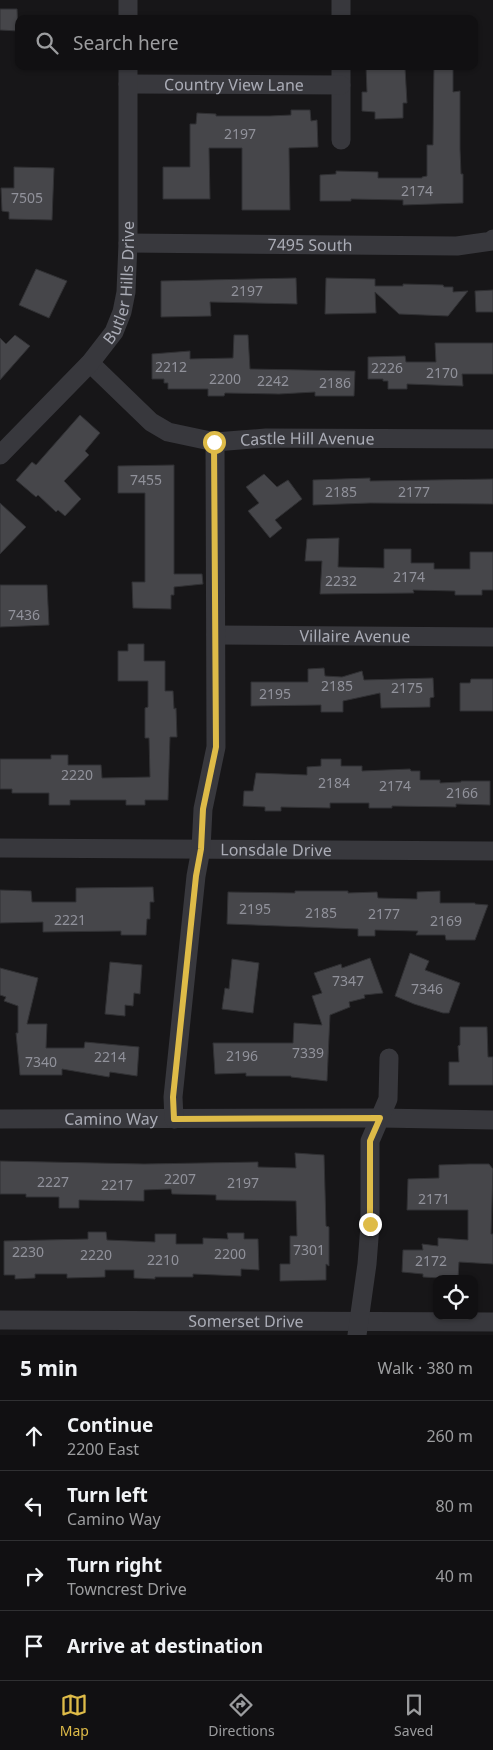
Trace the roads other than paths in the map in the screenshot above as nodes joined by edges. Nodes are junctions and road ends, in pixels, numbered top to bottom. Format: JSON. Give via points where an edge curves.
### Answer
{"nodes":[{"id":1,"x":128,"y":0,"type":"edge"},
{"id":2,"x":341,"y":0,"type":"edge"},
{"id":3,"x":128,"y":15,"type":"edge"},
{"id":4,"x":341,"y":15,"type":"edge"},
{"id":5,"x":128,"y":75,"type":"edge"},
{"id":6,"x":341,"y":76,"type":"edge"},
{"id":7,"x":341,"y":140,"type":"dead end"},
{"id":8,"x":493,"y":240,"type":"edge"},
{"id":9,"x":128,"y":243,"type":"junction"},
{"id":10,"x":90,"y":363,"type":"junction"},
{"id":11,"x":493,"y":439,"type":"edge"},
{"id":12,"x":214,"y":442,"type":"junction"},
{"id":13,"x":0,"y":455,"type":"edge"},
{"id":14,"x":216,"y":635,"type":"junction"},
{"id":15,"x":493,"y":637,"type":"edge"},
{"id":16,"x":0,"y":848,"type":"edge"},
{"id":17,"x":201,"y":849,"type":"junction"},
{"id":18,"x":493,"y":851,"type":"edge"},
{"id":19,"x":389,"y":1058,"type":"dead end"},
{"id":20,"x":380,"y":1118,"type":"junction"},
{"id":21,"x":0,"y":1119,"type":"edge"},
{"id":22,"x":174,"y":1119,"type":"junction"},
{"id":23,"x":493,"y":1120,"type":"edge"},
{"id":24,"x":0,"y":1320,"type":"edge"},
{"id":25,"x":493,"y":1322,"type":"edge"},
{"id":26,"x":147,"y":1328,"type":"edge"},
{"id":27,"x":358,"y":1328,"type":"edge"}],
"edges":[{"from":1,"to":3,"type":"street"},
{"from":2,"to":4,"type":"street"},
{"from":5,"to":6,"type":"street","name":"Country View Lane"},
{"from":5,"to":9,"type":"street","name":"Butler Hills Drive"},
{"from":6,"to":7,"type":"street","name":"Country View Lane"},
{"from":8,"to":9,"type":"street","name":"7495 South","via":[[457,246]]},
{"from":9,"to":10,"type":"street","name":"Butler Hills Drive","via":[[122,312],[114,332]]},
{"from":10,"to":12,"type":"street","name":"Castle Hill Avenue","via":[[151,422],[168,432]]},
{"from":10,"to":13,"type":"street","name":"Butler Hills Drive"},
{"from":11,"to":12,"type":"street","name":"Castle Hill Avenue","via":[[266,438]]},
{"from":12,"to":14,"type":"street"},
{"from":14,"to":15,"type":"street","name":"Villaire Avenue"},
{"from":14,"to":17,"type":"street","via":[[216,747],[203,809]]},
{"from":16,"to":17,"type":"street","name":"Lonsdale Drive"},
{"from":17,"to":18,"type":"street","name":"Lonsdale Drive"},
{"from":17,"to":22,"type":"street","via":[[173,1097]]},
{"from":19,"to":20,"type":"street","via":[[388,1099]]},
{"from":20,"to":22,"type":"street","name":"Camino Way"},
{"from":20,"to":23,"type":"street","name":"Camino Way"},
{"from":20,"to":27,"type":"street","via":[[370,1141],[370,1232]]},
{"from":21,"to":22,"type":"street","name":"Camino Way"},
{"from":24,"to":26,"type":"street","name":"Somerset Drive"},
{"from":25,"to":27,"type":"street","name":"Somerset Drive"},
{"from":26,"to":27,"type":"street","name":"Somerset Drive"}]}
